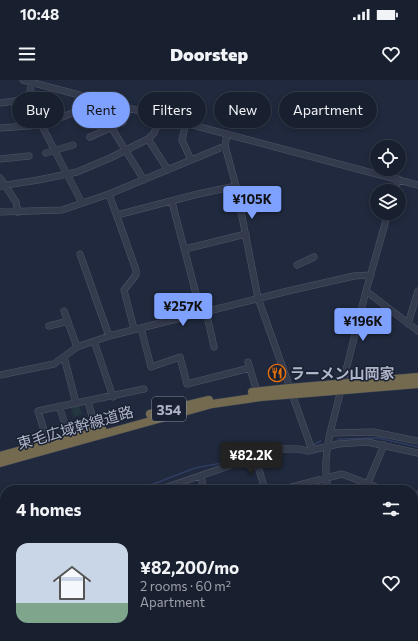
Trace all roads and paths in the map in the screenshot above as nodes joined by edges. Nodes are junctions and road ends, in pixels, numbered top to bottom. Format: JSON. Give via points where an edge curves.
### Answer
{"nodes":[{"id":1,"x":23,"y":80,"type":"edge"},
{"id":2,"x":32,"y":82,"type":"junction"},
{"id":3,"x":30,"y":92,"type":"edge"},
{"id":4,"x":72,"y":93,"type":"edge"},
{"id":5,"x":12,"y":101,"type":"edge"},
{"id":6,"x":0,"y":103,"type":"edge"},
{"id":7,"x":12,"y":127,"type":"edge"},
{"id":8,"x":0,"y":128,"type":"edge"},
{"id":9,"x":44,"y":128,"type":"edge"},
{"id":10,"x":110,"y":128,"type":"edge"},
{"id":11,"x":113,"y":128,"type":"edge"},
{"id":12,"x":156,"y":128,"type":"edge"},
{"id":13,"x":185,"y":128,"type":"edge"},
{"id":14,"x":205,"y":128,"type":"edge"},
{"id":15,"x":227,"y":134,"type":"junction"},
{"id":16,"x":90,"y":137,"type":"dead end"},
{"id":17,"x":148,"y":139,"type":"junction"},
{"id":18,"x":73,"y":145,"type":"dead end"},
{"id":19,"x":224,"y":146,"type":"junction"},
{"id":20,"x":125,"y":150,"type":"junction"},
{"id":21,"x":55,"y":151,"type":"junction"},
{"id":22,"x":46,"y":153,"type":"dead end"},
{"id":23,"x":29,"y":156,"type":"dead end"},
{"id":24,"x":0,"y":159,"type":"edge"},
{"id":25,"x":191,"y":160,"type":"junction"},
{"id":26,"x":168,"y":170,"type":"junction"},
{"id":27,"x":68,"y":174,"type":"junction"},
{"id":28,"x":0,"y":178,"type":"edge"},
{"id":29,"x":398,"y":179,"type":"junction"},
{"id":30,"x":144,"y":180,"type":"junction"},
{"id":31,"x":397,"y":184,"type":"edge"},
{"id":32,"x":418,"y":185,"type":"edge"},
{"id":33,"x":3,"y":186,"type":"edge"},
{"id":34,"x":236,"y":186,"type":"junction"},
{"id":35,"x":109,"y":194,"type":"junction"},
{"id":36,"x":172,"y":202,"type":"junction"},
{"id":37,"x":82,"y":203,"type":"junction"},
{"id":38,"x":0,"y":212,"type":"edge"},
{"id":39,"x":18,"y":212,"type":"junction"},
{"id":40,"x":117,"y":215,"type":"junction"},
{"id":41,"x":386,"y":220,"type":"edge"},
{"id":42,"x":246,"y":234,"type":"junction"},
{"id":43,"x":185,"y":249,"type":"junction"},
{"id":44,"x":80,"y":254,"type":"dead end"},
{"id":45,"x":314,"y":257,"type":"dead end"},
{"id":46,"x":297,"y":265,"type":"dead end"},
{"id":47,"x":371,"y":275,"type":"junction"},
{"id":48,"x":366,"y":291,"type":"junction"},
{"id":49,"x":418,"y":291,"type":"edge"},
{"id":50,"x":258,"y":298,"type":"junction"},
{"id":51,"x":64,"y":311,"type":"dead end"},
{"id":52,"x":204,"y":312,"type":"junction"},
{"id":53,"x":68,"y":321,"type":"junction"},
{"id":54,"x":408,"y":324,"type":"junction"},
{"id":55,"x":48,"y":326,"type":"dead end"},
{"id":56,"x":138,"y":328,"type":"junction"},
{"id":57,"x":418,"y":331,"type":"edge"},
{"id":58,"x":109,"y":336,"type":"junction"},
{"id":59,"x":94,"y":341,"type":"junction"},
{"id":60,"x":77,"y":347,"type":"junction"},
{"id":61,"x":214,"y":347,"type":"dead end"},
{"id":62,"x":64,"y":357,"type":"junction"},
{"id":63,"x":0,"y":375,"type":"edge"},
{"id":64,"x":418,"y":377,"type":"edge"},
{"id":65,"x":418,"y":384,"type":"edge"},
{"id":66,"x":342,"y":386,"type":"junction"},
{"id":67,"x":144,"y":389,"type":"dead end"},
{"id":68,"x":291,"y":391,"type":"junction"},
{"id":69,"x":257,"y":392,"type":"junction"},
{"id":70,"x":113,"y":397,"type":"junction"},
{"id":71,"x":88,"y":401,"type":"junction"},
{"id":72,"x":76,"y":403,"type":"junction"},
{"id":73,"x":59,"y":406,"type":"junction"},
{"id":74,"x":330,"y":433,"type":"junction"},
{"id":75,"x":418,"y":441,"type":"edge"},
{"id":76,"x":48,"y":443,"type":"junction"},
{"id":77,"x":384,"y":445,"type":"junction"},
{"id":78,"x":328,"y":446,"type":"junction"},
{"id":79,"x":312,"y":450,"type":"junction"},
{"id":80,"x":418,"y":452,"type":"edge"},
{"id":81,"x":0,"y":456,"type":"edge"},
{"id":82,"x":255,"y":456,"type":"junction"},
{"id":83,"x":0,"y":463,"type":"edge"},
{"id":84,"x":201,"y":476,"type":"junction"},
{"id":85,"x":326,"y":478,"type":"junction"},
{"id":86,"x":368,"y":483,"type":"junction"},
{"id":87,"x":173,"y":485,"type":"edge"},
{"id":88,"x":203,"y":485,"type":"edge"},
{"id":89,"x":264,"y":485,"type":"edge"},
{"id":90,"x":299,"y":485,"type":"edge"},
{"id":91,"x":327,"y":485,"type":"edge"},
{"id":92,"x":373,"y":485,"type":"edge"}],
"edges":[{"from":1,"to":2,"type":"street"},
{"from":2,"to":3,"type":"street"},
{"from":2,"to":4,"type":"street"},
{"from":5,"to":6,"type":"street"},
{"from":7,"to":8,"type":"street"},
{"from":9,"to":21,"type":"street"},
{"from":10,"to":16,"type":"street"},
{"from":11,"to":20,"type":"street"},
{"from":12,"to":17,"type":"street"},
{"from":13,"to":25,"type":"street","via":[[182,140]]},
{"from":14,"to":15,"type":"street"},
{"from":15,"to":19,"type":"street"},
{"from":15,"to":29,"type":"street"},
{"from":17,"to":20,"type":"street"},
{"from":17,"to":26,"type":"street"},
{"from":18,"to":21,"type":"street"},
{"from":19,"to":25,"type":"street"},
{"from":19,"to":34,"type":"street"},
{"from":20,"to":27,"type":"street","via":[[89,168]]},
{"from":20,"to":30,"type":"street"},
{"from":21,"to":22,"type":"street"},
{"from":21,"to":27,"type":"street"},
{"from":23,"to":24,"type":"street"},
{"from":25,"to":26,"type":"street"},
{"from":26,"to":30,"type":"street"},
{"from":27,"to":33,"type":"street"},
{"from":27,"to":37,"type":"street"},
{"from":28,"to":33,"type":"street"},
{"from":29,"to":31,"type":"street"},
{"from":29,"to":32,"type":"street"},
{"from":30,"to":35,"type":"street"},
{"from":33,"to":39,"type":"street","via":[[16,202]]},
{"from":34,"to":36,"type":"street"},
{"from":34,"to":42,"type":"street"},
{"from":35,"to":37,"type":"street"},
{"from":35,"to":40,"type":"street"},
{"from":36,"to":40,"type":"street"},
{"from":36,"to":43,"type":"street"},
{"from":37,"to":39,"type":"street","via":[[55,211]]},
{"from":38,"to":39,"type":"street"},
{"from":40,"to":56,"type":"street","via":[[137,272],[124,290]]},
{"from":41,"to":47,"type":"street"},
{"from":42,"to":43,"type":"street"},
{"from":42,"to":50,"type":"street"},
{"from":43,"to":52,"type":"street"},
{"from":44,"to":58,"type":"street"},
{"from":45,"to":46,"type":"street"},
{"from":47,"to":48,"type":"street"},
{"from":47,"to":50,"type":"street"},
{"from":48,"to":54,"type":"street"},
{"from":48,"to":66,"type":"street"},
{"from":49,"to":54,"type":"street"},
{"from":50,"to":52,"type":"street"},
{"from":50,"to":68,"type":"street"},
{"from":51,"to":53,"type":"street"},
{"from":52,"to":56,"type":"street"},
{"from":52,"to":61,"type":"street"},
{"from":53,"to":55,"type":"street"},
{"from":53,"to":60,"type":"street"},
{"from":54,"to":57,"type":"street"},
{"from":56,"to":58,"type":"street"},
{"from":56,"to":69,"type":"street","via":[[151,367],[180,356],[187,384],[249,365]]},
{"from":58,"to":59,"type":"street"},
{"from":59,"to":60,"type":"street"},
{"from":59,"to":70,"type":"street"},
{"from":60,"to":62,"type":"street"},
{"from":62,"to":63,"type":"street","via":[[54,364]]},
{"from":62,"to":72,"type":"street"},
{"from":64,"to":66,"type":"highway","name":"東毛広域幹線道路","number":"354"},
{"from":65,"to":66,"type":"highway","name":"東毛広域幹線道路","number":"354"},
{"from":66,"to":68,"type":"highway","name":"東毛広域幹線道路","number":"354"},
{"from":66,"to":74,"type":"street"},
{"from":67,"to":70,"type":"street"},
{"from":68,"to":69,"type":"highway","name":"東毛広域幹線道路","number":"354"},
{"from":68,"to":79,"type":"street"},
{"from":68,"to":83,"type":"highway","name":"東毛広域幹線道路","number":"354","via":[[212,404]]},
{"from":69,"to":76,"type":"highway","name":"東毛広域幹線道路","number":"354","via":[[188,404]]},
{"from":70,"to":71,"type":"street"},
{"from":71,"to":72,"type":"street"},
{"from":71,"to":73,"type":"street","via":[[93,420],[70,429],[66,427]]},
{"from":72,"to":73,"type":"street"},
{"from":73,"to":76,"type":"street","via":[[38,411]]},
{"from":74,"to":75,"type":"street","via":[[373,432]]},
{"from":74,"to":78,"type":"street"},
{"from":76,"to":81,"type":"highway","name":"東毛広域幹線道路","number":"354"},
{"from":77,"to":78,"type":"street","via":[[367,442]]},
{"from":77,"to":80,"type":"street"},
{"from":77,"to":86,"type":"street"},
{"from":78,"to":79,"type":"street"},
{"from":78,"to":85,"type":"street"},
{"from":79,"to":82,"type":"street","via":[[279,449]]},
{"from":82,"to":84,"type":"street"},
{"from":82,"to":89,"type":"street"},
{"from":84,"to":87,"type":"street"},
{"from":84,"to":88,"type":"street"},
{"from":85,"to":86,"type":"street","via":[[342,474]]},
{"from":85,"to":90,"type":"street"},
{"from":85,"to":91,"type":"street"},
{"from":86,"to":92,"type":"street"}]}
